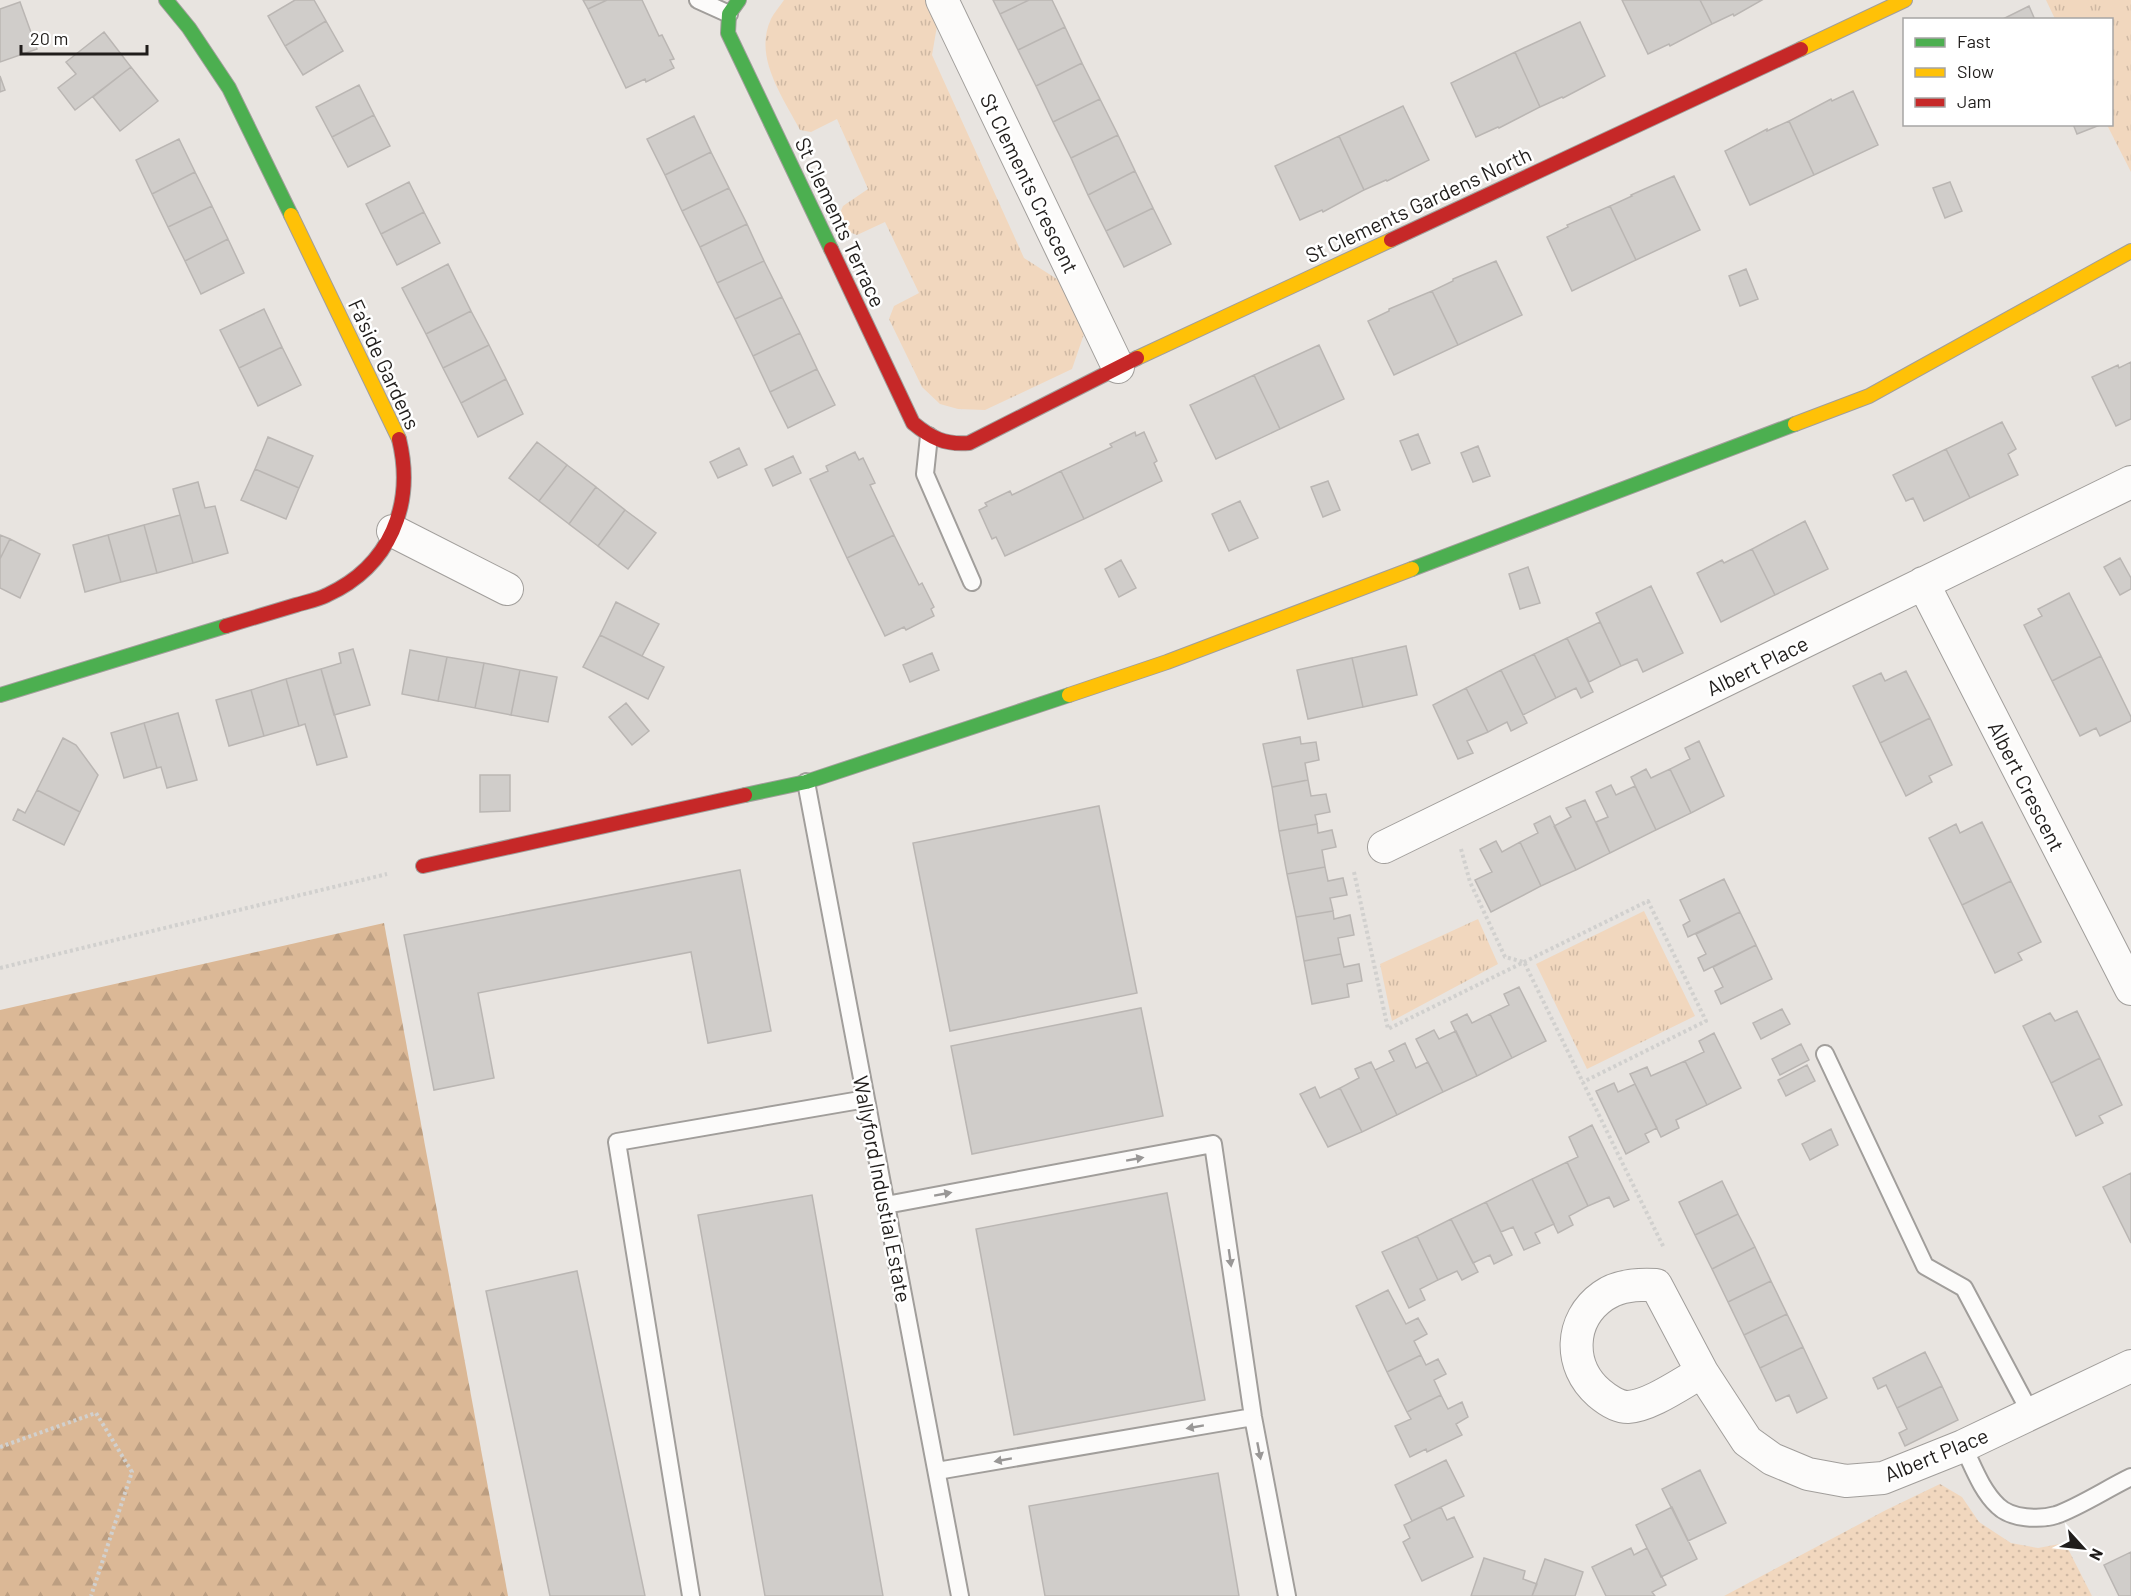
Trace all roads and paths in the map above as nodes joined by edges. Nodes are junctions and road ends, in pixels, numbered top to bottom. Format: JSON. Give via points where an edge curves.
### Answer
{"nodes":[{"id":1,"x":166,"y":0,"type":"edge"},
{"id":2,"x":698,"y":0,"type":"edge"},
{"id":3,"x":942,"y":0,"type":"edge"},
{"id":4,"x":1905,"y":0,"type":"edge"},
{"id":5,"x":734,"y":7,"type":"edge"},
{"id":6,"x":2131,"y":251,"type":"edge"},
{"id":7,"x":1118,"y":366,"type":"junction"},
{"id":8,"x":929,"y":436,"type":"junction"},
{"id":9,"x":950,"y":445,"type":"joint"},
{"id":10,"x":2131,"y":482,"type":"edge"},
{"id":11,"x":393,"y":531,"type":"junction"},
{"id":12,"x":972,"y":582,"type":"dead end"},
{"id":13,"x":1923,"y":583,"type":"junction"},
{"id":14,"x":507,"y":589,"type":"dead end"},
{"id":15,"x":0,"y":695,"type":"edge"},
{"id":16,"x":806,"y":782,"type":"junction"},
{"id":17,"x":1452,"y":814,"type":"junction"},
{"id":18,"x":1384,"y":847,"type":"joint"},
{"id":19,"x":423,"y":866,"type":"joint"},
{"id":20,"x":1524,"y":962,"type":"junction"},
{"id":21,"x":0,"y":968,"type":"edge"},
{"id":22,"x":2131,"y":989,"type":"edge"},
{"id":23,"x":1825,"y":1054,"type":"dead end"},
{"id":24,"x":1583,"y":1082,"type":"junction"},
{"id":25,"x":866,"y":1099,"type":"junction"},
{"id":26,"x":886,"y":1205,"type":"junction"},
{"id":27,"x":1656,"y":1285,"type":"junction"},
{"id":28,"x":2131,"y":1366,"type":"edge"},
{"id":29,"x":1702,"y":1372,"type":"junction"},
{"id":30,"x":2031,"y":1414,"type":"junction"},
{"id":31,"x":1253,"y":1417,"type":"junction"},
{"id":32,"x":1963,"y":1446,"type":"junction"},
{"id":33,"x":0,"y":1447,"type":"edge"},
{"id":34,"x":936,"y":1471,"type":"junction"},
{"id":35,"x":2131,"y":1477,"type":"edge"},
{"id":36,"x":91,"y":1596,"type":"edge"},
{"id":37,"x":691,"y":1596,"type":"edge"},
{"id":38,"x":960,"y":1596,"type":"edge"},
{"id":39,"x":1287,"y":1596,"type":"edge"}],
"edges":[{"from":1,"to":11,"type":"street","name":"Fa'side Gardens","via":[[229,88],[397,433],[405,482]]},
{"from":2,"to":5,"type":"lane"},
{"from":3,"to":7,"type":"street","name":"St Clements Crescent"},
{"from":4,"to":7,"type":"street","name":"St Clements Gardens North"},
{"from":5,"to":8,"type":"street","name":"St Clements Terrace","via":[[728,33],[913,423]]},
{"from":6,"to":16,"type":"street","via":[[1869,396],[1167,662]]},
{"from":7,"to":9,"type":"street","name":"St Clements Gardens North","via":[[969,443]]},
{"from":8,"to":9,"type":"street","name":"St Clements Terrace"},
{"from":8,"to":12,"type":"lane","via":[[925,474]]},
{"from":10,"to":13,"type":"street","name":"Albert Place"},
{"from":11,"to":14,"type":"street"},
{"from":11,"to":15,"type":"street","name":"Fa'side Gardens","via":[[366,570],[326,597]]},
{"from":13,"to":17,"type":"street","name":"Albert Place"},
{"from":13,"to":22,"type":"street","name":"Albert Crescent"},
{"from":16,"to":19,"type":"street"},
{"from":16,"to":25,"type":"lane","name":"Wallyford Industial Estate"},
{"from":17,"to":18,"type":"street","name":"Albert Place"},
{"from":17,"to":20,"type":"path","via":[[1470,882],[1505,957]]},
{"from":18,"to":20,"type":"path","via":[[1352,862],[1388,1029]]},
{"from":19,"to":21,"type":"path"},
{"from":20,"to":24,"type":"path"},
{"from":20,"to":24,"type":"path","via":[[1648,901],[1658,921],[1706,1021]]},
{"from":23,"to":30,"type":"lane","via":[[1925,1266],[1964,1288]]},
{"from":24,"to":27,"type":"path","via":[[1665,1251]]},
{"from":25,"to":26,"type":"lane","name":"Wallyford Industial Estate"},
{"from":25,"to":37,"type":"lane","via":[[617,1142]]},
{"from":26,"to":31,"type":"lane","one_way":true,"via":[[1213,1144]]},
{"from":26,"to":34,"type":"lane","name":"Wallyford Industial Estate"},
{"from":27,"to":29,"type":"street","name":"Albert Place"},
{"from":27,"to":29,"type":"street","via":[[1635,1284],[1605,1294],[1589,1309],[1579,1327],[1575,1348],[1580,1367],[1606,1399],[1626,1407],[1647,1402]]},
{"from":28,"to":30,"type":"street","name":"Albert Place"},
{"from":29,"to":32,"type":"street","name":"Albert Place","via":[[1747,1441],[1772,1458],[1808,1474],[1846,1481],[1883,1478]]},
{"from":30,"to":32,"type":"street","name":"Albert Place"},
{"from":31,"to":34,"type":"lane","one_way":true},
{"from":31,"to":39,"type":"lane","one_way":true},
{"from":32,"to":35,"type":"lane","via":[[1986,1491],[1999,1508],[2014,1514],[2038,1518],[2056,1515]]},
{"from":33,"to":36,"type":"path","via":[[96,1413],[132,1472]]},
{"from":34,"to":38,"type":"lane","name":"Wallyford Industial Estate"}]}
